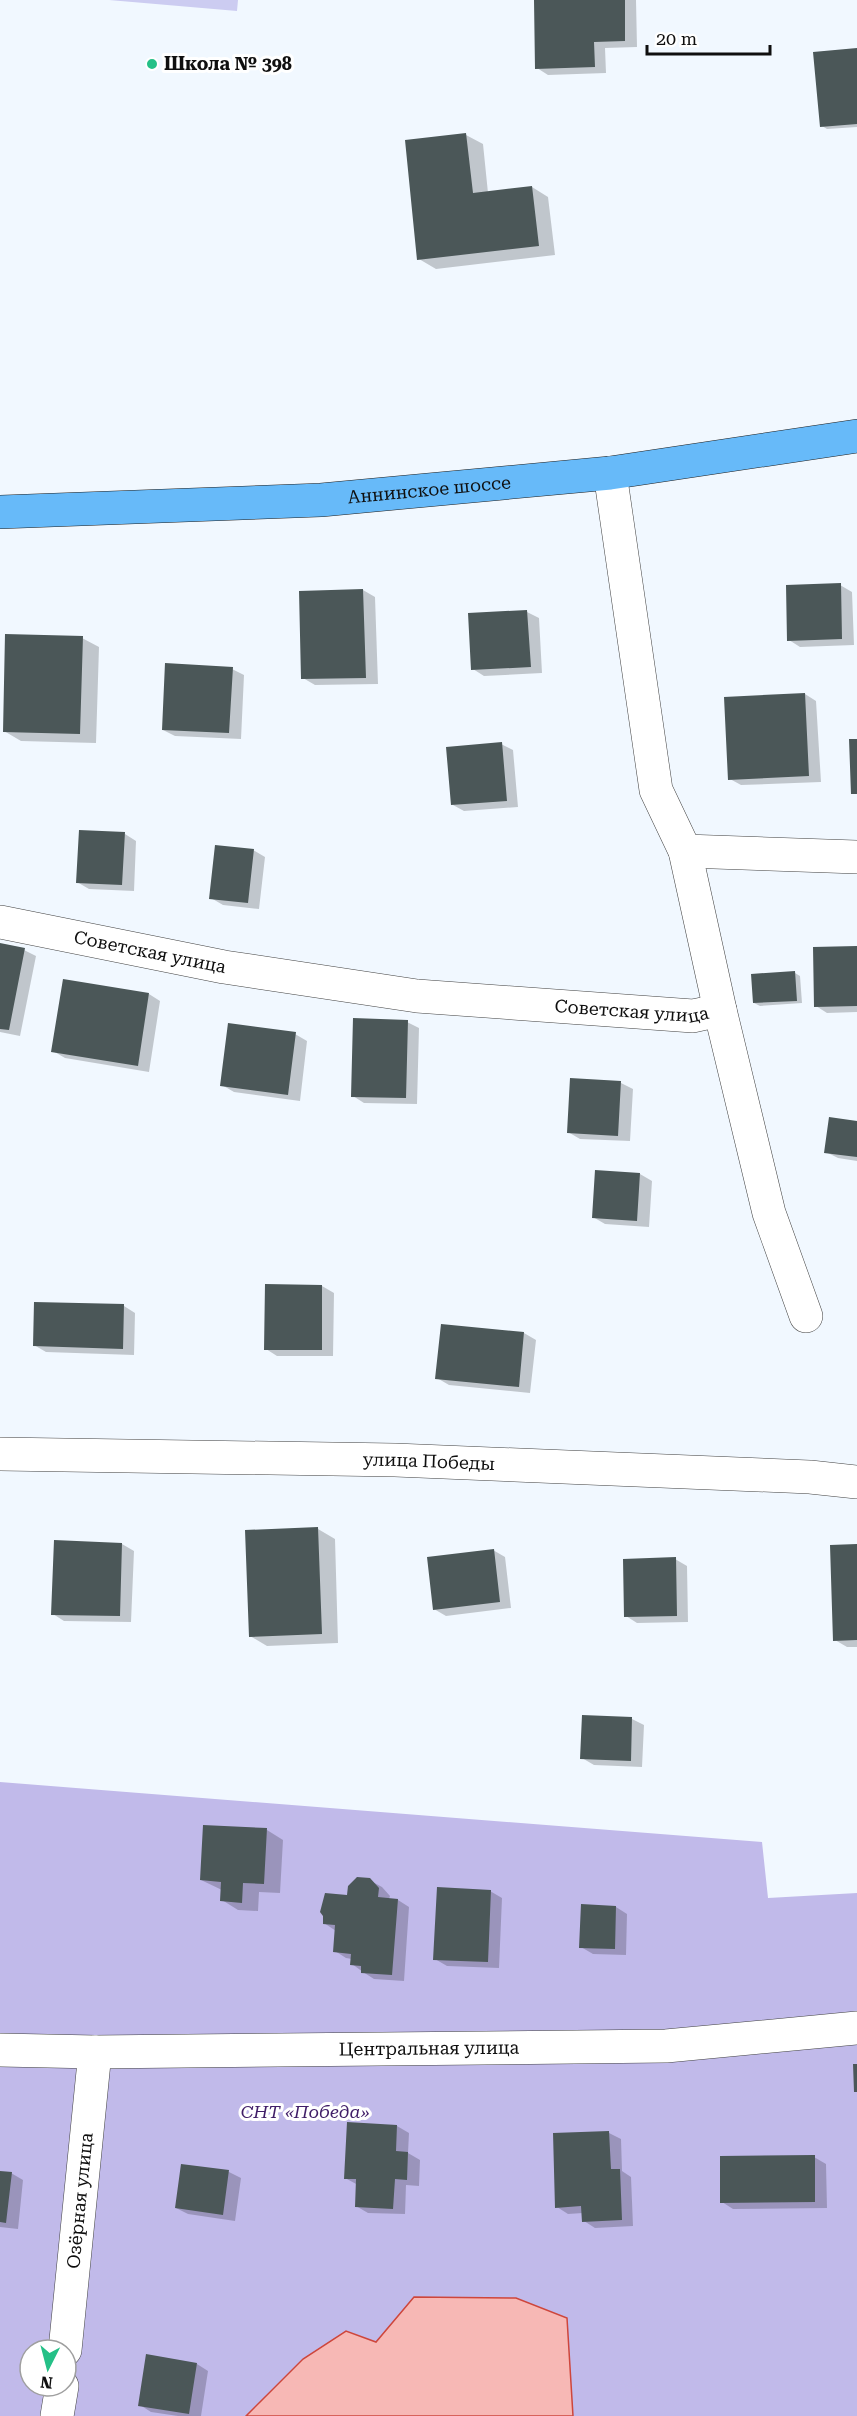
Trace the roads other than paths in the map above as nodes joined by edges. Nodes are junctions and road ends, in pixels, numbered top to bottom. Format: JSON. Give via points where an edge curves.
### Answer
{"nodes":[{"id":1,"x":857,"y":436,"type":"edge"},
{"id":2,"x":610,"y":473,"type":"junction"},
{"id":3,"x":0,"y":512,"type":"edge"},
{"id":4,"x":685,"y":851,"type":"junction"},
{"id":5,"x":857,"y":857,"type":"edge"},
{"id":6,"x":0,"y":922,"type":"edge"},
{"id":7,"x":720,"y":1010,"type":"junction"},
{"id":8,"x":806,"y":1316,"type":"dead end"},
{"id":9,"x":0,"y":1454,"type":"edge"},
{"id":10,"x":857,"y":1482,"type":"edge"},
{"id":11,"x":857,"y":2028,"type":"edge"},
{"id":12,"x":0,"y":2050,"type":"edge"},
{"id":13,"x":95,"y":2052,"type":"junction"},
{"id":14,"x":66,"y":2338,"type":"edge"},
{"id":15,"x":60,"y":2398,"type":"edge"},
{"id":16,"x":57,"y":2416,"type":"edge"}],
"edges":[{"from":1,"to":2,"type":"main road","name":"Аннинское шоссе"},
{"from":2,"to":3,"type":"main road","name":"Аннинское шоссе","via":[[321,500]]},
{"from":2,"to":4,"type":"street","name":"Советская улица","via":[[657,790]]},
{"from":4,"to":5,"type":"street"},
{"from":4,"to":7,"type":"street","name":"Советская улица"},
{"from":6,"to":7,"type":"street","name":"Советская улица","via":[[224,967],[417,996],[693,1016]]},
{"from":7,"to":8,"type":"street","via":[[769,1213]]},
{"from":9,"to":10,"type":"street","name":"улица Победы","via":[[394,1460]]},
{"from":11,"to":13,"type":"street","name":"Центральная улица","via":[[666,2046]]},
{"from":12,"to":13,"type":"street","name":"Центральная улица"},
{"from":13,"to":14,"type":"street","name":"Озёрная улица"},
{"from":15,"to":16,"type":"street"}]}
